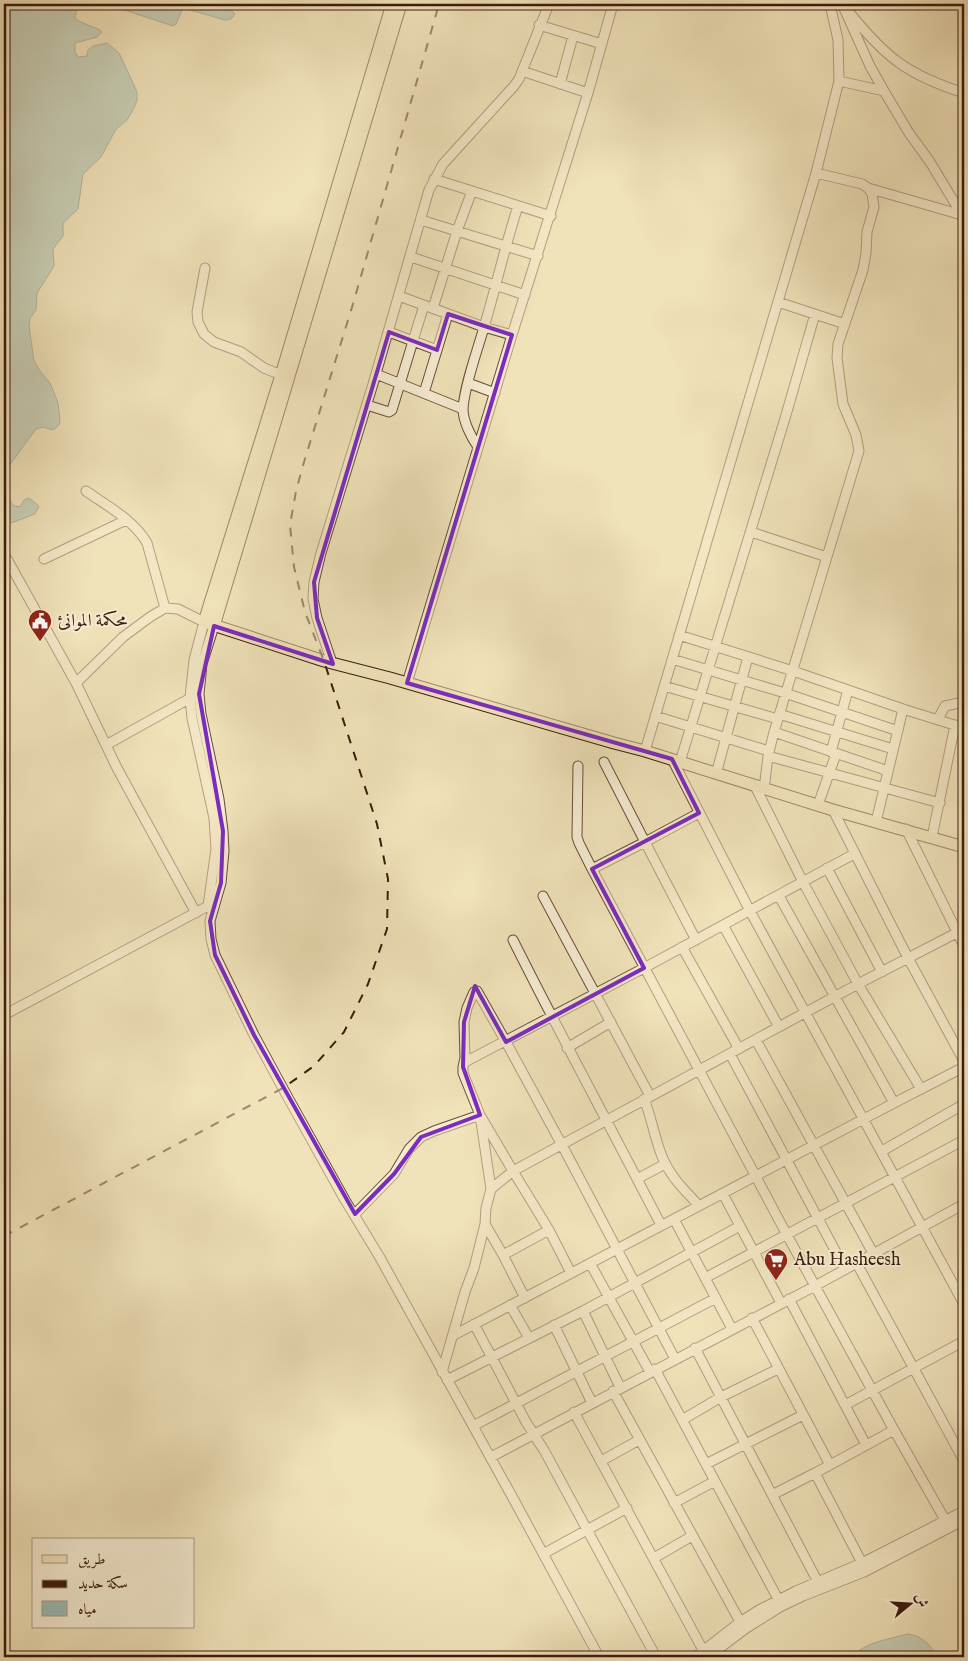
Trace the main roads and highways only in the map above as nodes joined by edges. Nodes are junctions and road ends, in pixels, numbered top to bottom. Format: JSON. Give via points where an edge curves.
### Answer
{"nodes":[{"id":1,"x":392,"y":4,"type":"edge"},
{"id":2,"x":401,"y":4,"type":"edge"},
{"id":3,"x":285,"y":377,"type":"junction"},
{"id":4,"x":964,"y":847,"type":"edge"}],
"edges":[{"from":1,"to":3,"type":"main road"},
{"from":2,"to":3,"type":"main road"},
{"from":3,"to":4,"type":"main road","via":[[209,624],[332,663],[645,751]]}]}
